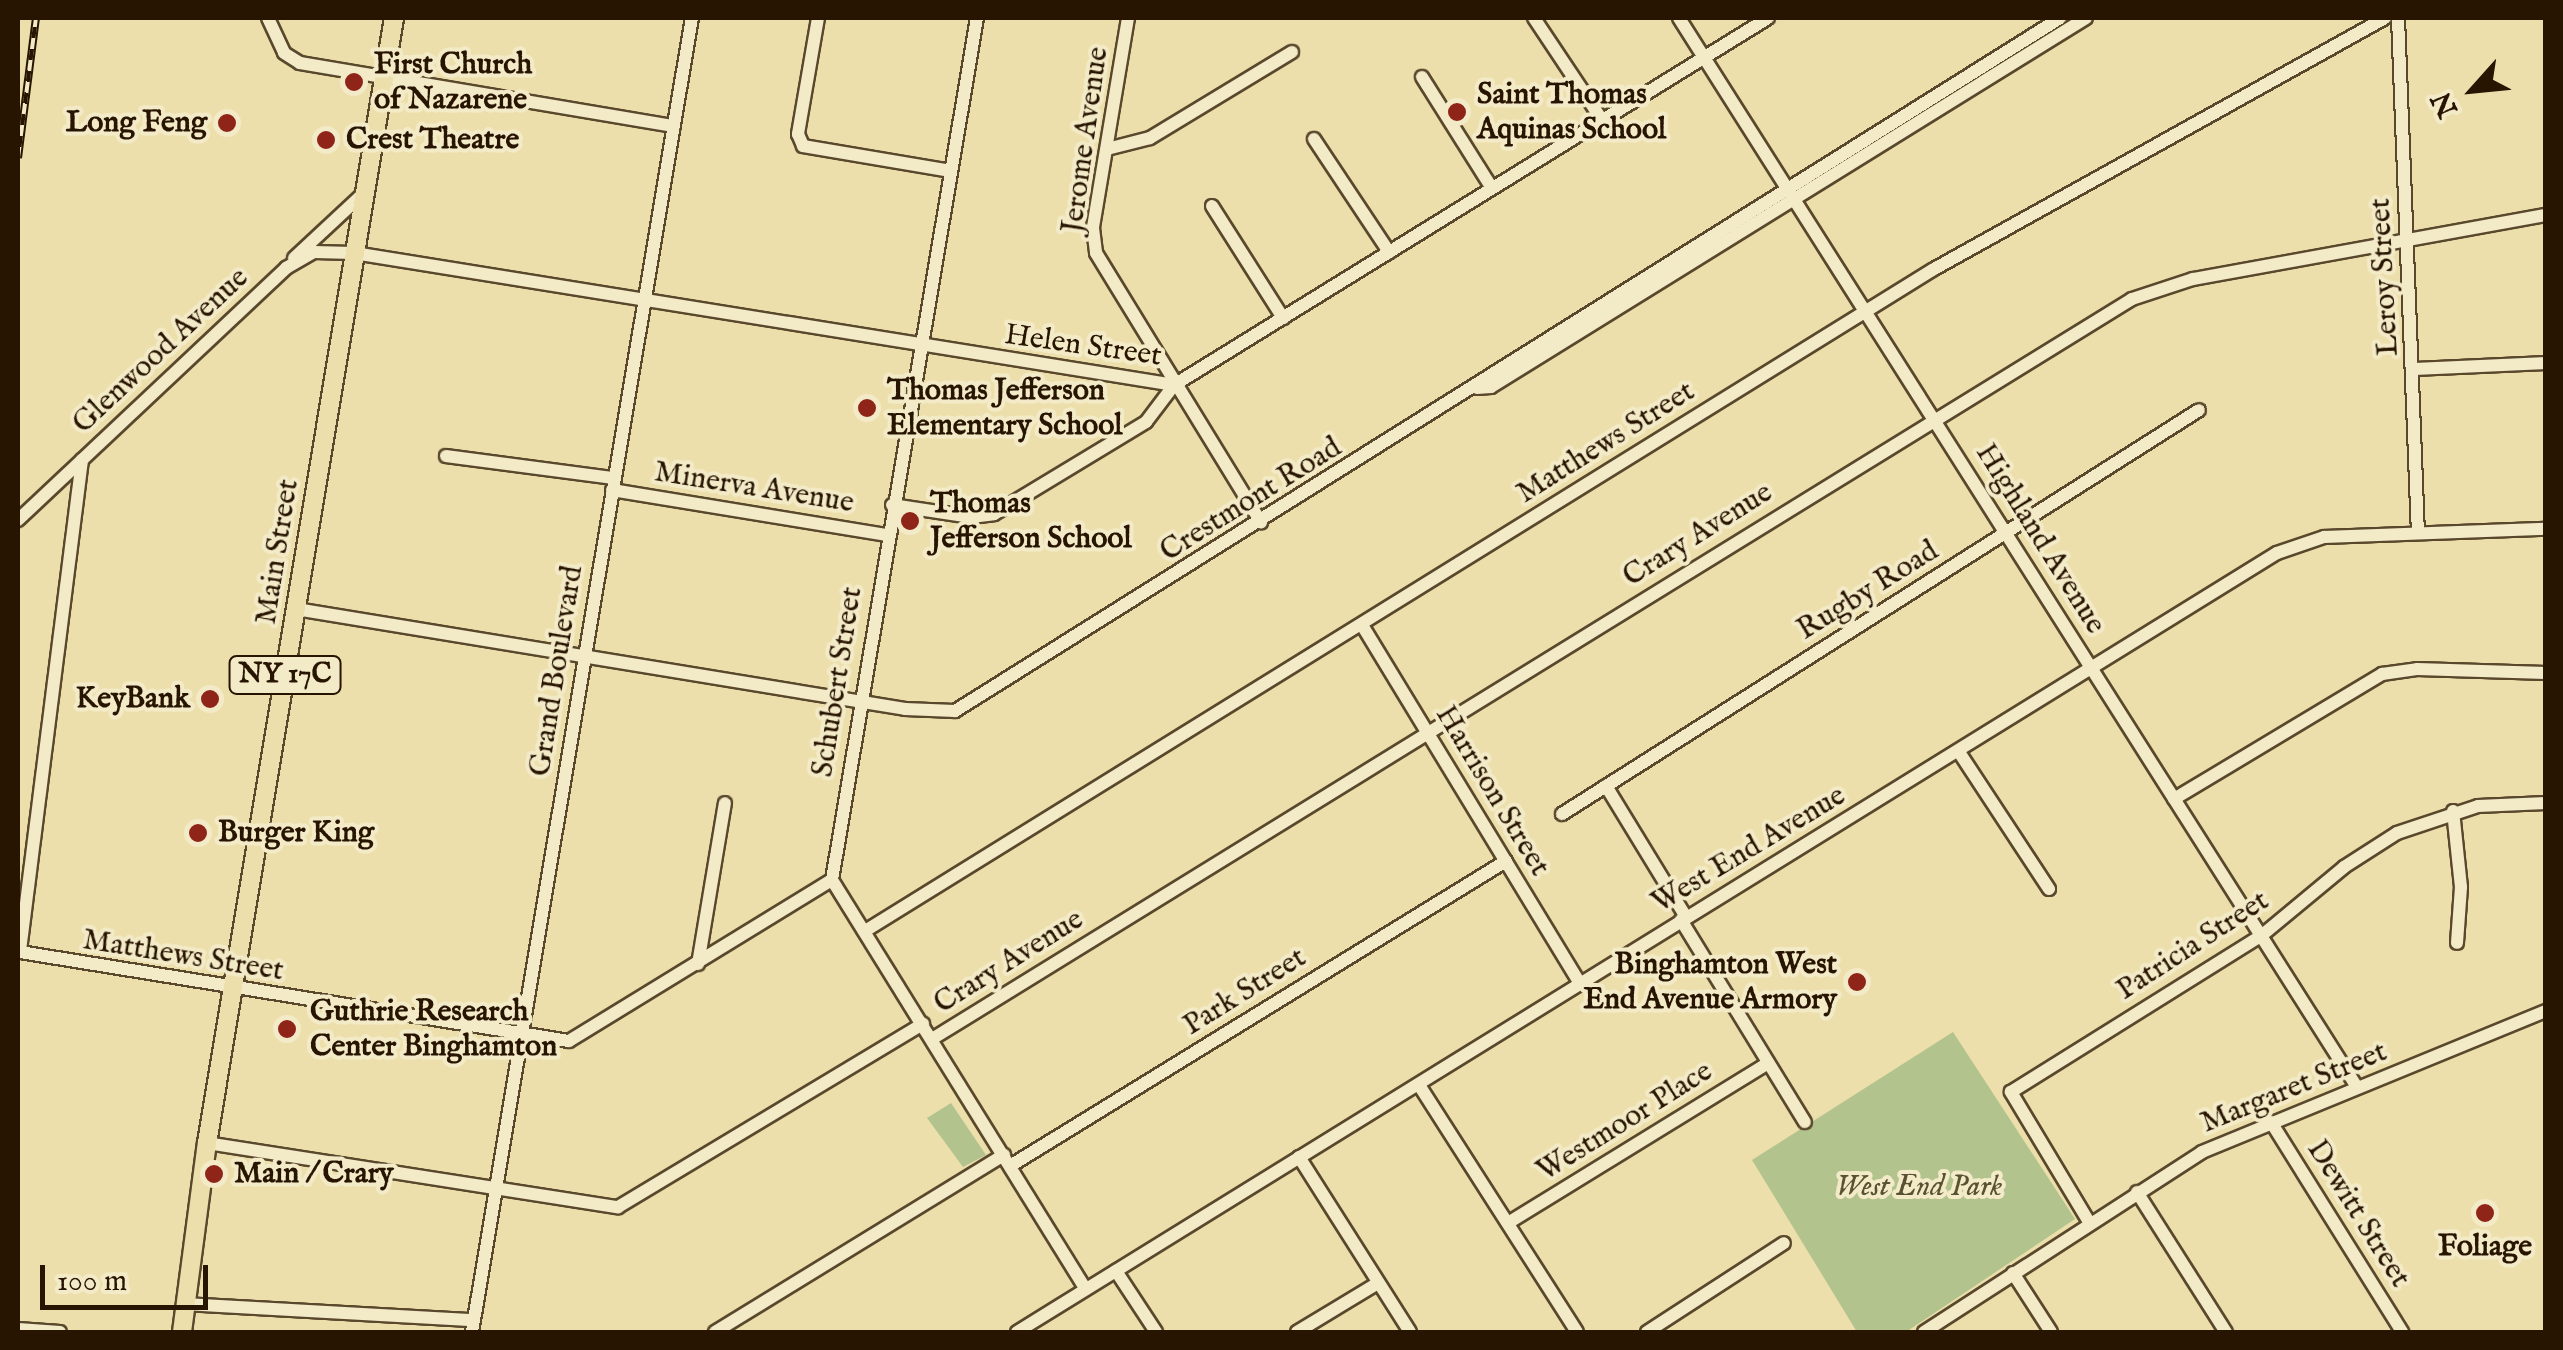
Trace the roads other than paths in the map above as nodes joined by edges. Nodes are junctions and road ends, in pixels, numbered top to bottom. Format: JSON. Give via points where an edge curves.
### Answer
{"nodes":[{"id":1,"x":268,"y":18,"type":"edge"},
{"id":2,"x":394,"y":18,"type":"edge"},
{"id":3,"x":692,"y":18,"type":"edge"},
{"id":4,"x":818,"y":18,"type":"edge"},
{"id":5,"x":977,"y":18,"type":"edge"},
{"id":6,"x":1126,"y":18,"type":"edge"},
{"id":7,"x":1534,"y":18,"type":"edge"},
{"id":8,"x":1679,"y":18,"type":"edge"},
{"id":9,"x":1768,"y":18,"type":"edge"},
{"id":10,"x":2060,"y":18,"type":"edge"},
{"id":11,"x":2086,"y":18,"type":"edge"},
{"id":12,"x":2386,"y":18,"type":"edge"},
{"id":13,"x":2398,"y":18,"type":"edge"},
{"id":14,"x":1292,"y":52,"type":"dead end"},
{"id":15,"x":1704,"y":58,"type":"junction"},
{"id":16,"x":384,"y":76,"type":"junction"},
{"id":17,"x":1422,"y":77,"type":"dead end"},
{"id":18,"x":1944,"y":98,"type":"junction"},
{"id":19,"x":1602,"y":120,"type":"junction"},
{"id":20,"x":674,"y":126,"type":"junction"},
{"id":21,"x":1314,"y":139,"type":"dead end"},
{"id":22,"x":1107,"y":150,"type":"junction"},
{"id":23,"x":950,"y":171,"type":"junction"},
{"id":24,"x":1492,"y":188,"type":"junction"},
{"id":25,"x":365,"y":192,"type":"junction"},
{"id":26,"x":1792,"y":193,"type":"junction"},
{"id":27,"x":1212,"y":206,"type":"dead end"},
{"id":28,"x":2546,"y":214,"type":"edge"},
{"id":29,"x":2408,"y":240,"type":"junction"},
{"id":30,"x":1389,"y":252,"type":"junction"},
{"id":31,"x":354,"y":253,"type":"junction"},
{"id":32,"x":286,"y":268,"type":"junction"},
{"id":33,"x":646,"y":301,"type":"junction"},
{"id":34,"x":1866,"y":312,"type":"junction"},
{"id":35,"x":1283,"y":318,"type":"junction"},
{"id":36,"x":919,"y":346,"type":"junction"},
{"id":37,"x":2546,"y":363,"type":"edge"},
{"id":38,"x":2415,"y":369,"type":"junction"},
{"id":39,"x":1174,"y":385,"type":"junction"},
{"id":40,"x":2199,"y":410,"type":"dead end"},
{"id":41,"x":1934,"y":419,"type":"junction"},
{"id":42,"x":446,"y":456,"type":"dead end"},
{"id":43,"x":82,"y":460,"type":"junction"},
{"id":44,"x":613,"y":484,"type":"junction"},
{"id":45,"x":892,"y":505,"type":"junction"},
{"id":46,"x":18,"y":520,"type":"edge"},
{"id":47,"x":1260,"y":522,"type":"junction"},
{"id":48,"x":2546,"y":529,"type":"edge"},
{"id":49,"x":2006,"y":533,"type":"junction"},
{"id":50,"x":2418,"y":533,"type":"junction"},
{"id":51,"x":887,"y":535,"type":"junction"},
{"id":52,"x":296,"y":609,"type":"junction"},
{"id":53,"x":1362,"y":625,"type":"junction"},
{"id":54,"x":586,"y":655,"type":"junction"},
{"id":55,"x":2092,"y":668,"type":"junction"},
{"id":56,"x":2546,"y":674,"type":"edge"},
{"id":57,"x":862,"y":702,"type":"junction"},
{"id":58,"x":1427,"y":732,"type":"junction"},
{"id":59,"x":1959,"y":752,"type":"junction"},
{"id":60,"x":1606,"y":786,"type":"junction"},
{"id":61,"x":2174,"y":798,"type":"junction"},
{"id":62,"x":725,"y":802,"type":"dead end"},
{"id":63,"x":2546,"y":803,"type":"edge"},
{"id":64,"x":2453,"y":811,"type":"junction"},
{"id":65,"x":1562,"y":814,"type":"dead end"},
{"id":66,"x":1506,"y":862,"type":"junction"},
{"id":67,"x":832,"y":880,"type":"junction"},
{"id":68,"x":2049,"y":888,"type":"dead end"},
{"id":69,"x":1684,"y":919,"type":"junction"},
{"id":70,"x":865,"y":932,"type":"junction"},
{"id":71,"x":2261,"y":936,"type":"junction"},
{"id":72,"x":2457,"y":943,"type":"dead end"},
{"id":73,"x":698,"y":964,"type":"junction"},
{"id":74,"x":1580,"y":983,"type":"junction"},
{"id":75,"x":233,"y":988,"type":"junction"},
{"id":76,"x":2546,"y":1011,"type":"edge"},
{"id":77,"x":923,"y":1024,"type":"junction"},
{"id":78,"x":522,"y":1035,"type":"junction"},
{"id":79,"x":932,"y":1039,"type":"junction"},
{"id":80,"x":1768,"y":1063,"type":"junction"},
{"id":81,"x":1420,"y":1085,"type":"junction"},
{"id":82,"x":2357,"y":1088,"type":"junction"},
{"id":83,"x":1805,"y":1122,"type":"dead end"},
{"id":84,"x":2271,"y":1122,"type":"junction"},
{"id":85,"x":207,"y":1143,"type":"junction"},
{"id":86,"x":1299,"y":1157,"type":"junction"},
{"id":87,"x":1007,"y":1160,"type":"junction"},
{"id":88,"x":496,"y":1190,"type":"junction"},
{"id":89,"x":2137,"y":1192,"type":"junction"},
{"id":90,"x":2089,"y":1222,"type":"junction"},
{"id":91,"x":1508,"y":1223,"type":"junction"},
{"id":92,"x":1784,"y":1243,"type":"dead end"},
{"id":93,"x":1116,"y":1270,"type":"junction"},
{"id":94,"x":2013,"y":1273,"type":"junction"},
{"id":95,"x":1378,"y":1283,"type":"junction"},
{"id":96,"x":1086,"y":1289,"type":"junction"},
{"id":97,"x":184,"y":1304,"type":"junction"},
{"id":98,"x":473,"y":1326,"type":"edge"},
{"id":99,"x":18,"y":1329,"type":"edge"},
{"id":100,"x":60,"y":1332,"type":"edge"},
{"id":101,"x":182,"y":1332,"type":"edge"},
{"id":102,"x":715,"y":1332,"type":"edge"},
{"id":103,"x":1017,"y":1332,"type":"edge"},
{"id":104,"x":1156,"y":1332,"type":"edge"},
{"id":105,"x":1297,"y":1332,"type":"edge"},
{"id":106,"x":1410,"y":1332,"type":"edge"},
{"id":107,"x":1577,"y":1332,"type":"edge"},
{"id":108,"x":1647,"y":1332,"type":"edge"},
{"id":109,"x":1924,"y":1332,"type":"edge"},
{"id":110,"x":2051,"y":1332,"type":"edge"},
{"id":111,"x":2226,"y":1332,"type":"edge"},
{"id":112,"x":2402,"y":1332,"type":"edge"}],
"edges":[{"from":1,"to":16,"type":"street","via":[[292,60]]},
{"from":2,"to":16,"type":"main road","name":"Main Street","number":"NY 17C"},
{"from":3,"to":20,"type":"street","name":"Grand Boulevard"},
{"from":4,"to":23,"type":"street","via":[[800,140],[807,148]]},
{"from":5,"to":23,"type":"street","name":"Schubert Street"},
{"from":6,"to":22,"type":"street","name":"Jerome Avenue"},
{"from":7,"to":19,"type":"street"},
{"from":8,"to":15,"type":"street","name":"Highland Avenue"},
{"from":9,"to":15,"type":"street","name":"Helen Street"},
{"from":10,"to":18,"type":"street","name":"Crestmont Road"},
{"from":11,"to":18,"type":"street","name":"Crestmont Road"},
{"from":12,"to":34,"type":"street","name":"Matthews Street","via":[[2102,170]]},
{"from":13,"to":29,"type":"street","name":"Leroy Street"},
{"from":14,"to":22,"type":"street","via":[[1150,138]]},
{"from":15,"to":19,"type":"street","name":"Helen Street"},
{"from":15,"to":26,"type":"street","name":"Highland Avenue"},
{"from":16,"to":20,"type":"street"},
{"from":16,"to":25,"type":"main road","name":"Main Street","number":"NY 17C"},
{"from":17,"to":24,"type":"street"},
{"from":18,"to":26,"type":"street","name":"Crestmont Road"},
{"from":19,"to":24,"type":"street","name":"Helen Street"},
{"from":20,"to":33,"type":"street","name":"Grand Boulevard"},
{"from":21,"to":30,"type":"street"},
{"from":22,"to":39,"type":"street","name":"Jerome Avenue","via":[[1092,228],[1096,253]]},
{"from":23,"to":36,"type":"street","name":"Schubert Street"},
{"from":24,"to":30,"type":"street","name":"Helen Street"},
{"from":25,"to":31,"type":"main road","name":"Main Street","number":"NY 17C"},
{"from":25,"to":32,"type":"street"},
{"from":26,"to":34,"type":"street","name":"Highland Avenue"},
{"from":26,"to":47,"type":"street","name":"Crestmont Road","via":[[1491,387],[1478,388]]},
{"from":27,"to":35,"type":"street"},
{"from":28,"to":29,"type":"street","name":"Crary Avenue"},
{"from":29,"to":38,"type":"street","name":"Leroy Street"},
{"from":29,"to":41,"type":"street","name":"Crary Avenue","via":[[2163,286]]},
{"from":30,"to":35,"type":"street","name":"Helen Street"},
{"from":31,"to":32,"type":"street","name":"Glenwood Avenue","via":[[314,252]]},
{"from":31,"to":33,"type":"street","name":"Helen Street"},
{"from":31,"to":52,"type":"main road","name":"Main Street","number":"NY 17C"},
{"from":32,"to":43,"type":"street","name":"Glenwood Avenue"},
{"from":33,"to":36,"type":"street","name":"Helen Street"},
{"from":33,"to":44,"type":"street","name":"Grand Boulevard"},
{"from":34,"to":41,"type":"street","name":"Highland Avenue"},
{"from":34,"to":53,"type":"street","name":"Matthews Street"},
{"from":35,"to":39,"type":"street","name":"Helen Street"},
{"from":36,"to":39,"type":"street","name":"Helen Street"},
{"from":36,"to":45,"type":"street","name":"Schubert Street"},
{"from":37,"to":38,"type":"street"},
{"from":38,"to":50,"type":"street","name":"Leroy Street"},
{"from":39,"to":45,"type":"street","via":[[1146,422],[994,514],[971,517]]},
{"from":39,"to":47,"type":"street","name":"Jerome Avenue"},
{"from":40,"to":49,"type":"street","name":"Rugby Road"},
{"from":41,"to":49,"type":"street","name":"Highland Avenue"},
{"from":41,"to":58,"type":"street","name":"Crary Avenue"},
{"from":42,"to":44,"type":"street","name":"Minerva Avenue"},
{"from":43,"to":46,"type":"street","name":"Glenwood Avenue"},
{"from":43,"to":75,"type":"street","name":"Matthews Street","via":[[20,952]]},
{"from":44,"to":51,"type":"street","name":"Minerva Avenue"},
{"from":44,"to":54,"type":"street","name":"Grand Boulevard"},
{"from":45,"to":51,"type":"street","name":"Schubert Street"},
{"from":47,"to":57,"type":"street","name":"Crestmont Road","via":[[955,711]]},
{"from":48,"to":50,"type":"street","name":"West End Avenue"},
{"from":49,"to":55,"type":"street","name":"Highland Avenue"},
{"from":49,"to":60,"type":"street","name":"Rugby Road"},
{"from":50,"to":55,"type":"street","name":"West End Avenue","via":[[2297,544]]},
{"from":51,"to":57,"type":"street","name":"Schubert Street"},
{"from":52,"to":54,"type":"street","name":"Crestmont Road"},
{"from":52,"to":75,"type":"main road","name":"Main Street","number":"NY 17C"},
{"from":53,"to":58,"type":"street","name":"Harrison Street"},
{"from":53,"to":70,"type":"street","name":"Matthews Street"},
{"from":54,"to":57,"type":"street","name":"Crestmont Road"},
{"from":54,"to":78,"type":"street","name":"Grand Boulevard"},
{"from":55,"to":59,"type":"street","name":"West End Avenue"},
{"from":55,"to":61,"type":"street","name":"Highland Avenue"},
{"from":56,"to":61,"type":"street","via":[[2382,674]]},
{"from":57,"to":67,"type":"street","name":"Schubert Street"},
{"from":58,"to":66,"type":"street","name":"Harrison Street"},
{"from":58,"to":79,"type":"street","name":"Crary Avenue"},
{"from":59,"to":68,"type":"street"},
{"from":59,"to":69,"type":"street","name":"West End Avenue"},
{"from":60,"to":65,"type":"street","name":"Rugby Road"},
{"from":60,"to":69,"type":"street"},
{"from":61,"to":71,"type":"street","name":"Highland Avenue"},
{"from":62,"to":73,"type":"street"},
{"from":63,"to":64,"type":"street","name":"Patricia Street"},
{"from":64,"to":71,"type":"street","name":"Patricia Street","via":[[2367,850]]},
{"from":64,"to":72,"type":"street"},
{"from":66,"to":74,"type":"street","name":"Harrison Street"},
{"from":66,"to":87,"type":"street","name":"Park Street"},
{"from":67,"to":70,"type":"street"},
{"from":67,"to":73,"type":"street","name":"Matthews Street"},
{"from":69,"to":74,"type":"street","name":"West End Avenue"},
{"from":69,"to":80,"type":"street"},
{"from":70,"to":77,"type":"street"},
{"from":71,"to":82,"type":"street","name":"Highland Avenue"},
{"from":71,"to":90,"type":"street","name":"Patricia Street","via":[[2011,1092]]},
{"from":73,"to":78,"type":"street","name":"Matthews Street","via":[[576,1038]]},
{"from":74,"to":81,"type":"street","name":"West End Avenue"},
{"from":75,"to":78,"type":"street","name":"Matthews Street"},
{"from":75,"to":85,"type":"main road","name":"Main Street","number":"NY 17C"},
{"from":76,"to":82,"type":"street","name":"Margaret Street"},
{"from":77,"to":79,"type":"street"},
{"from":77,"to":88,"type":"street","name":"Crary Avenue","via":[[629,1204],[570,1204]]},
{"from":78,"to":88,"type":"street","name":"Grand Boulevard"},
{"from":79,"to":87,"type":"street"},
{"from":80,"to":83,"type":"street"},
{"from":80,"to":91,"type":"street","name":"Westmoor Place"},
{"from":81,"to":86,"type":"street","name":"West End Avenue"},
{"from":81,"to":91,"type":"street"},
{"from":82,"to":84,"type":"street","name":"Margaret Street"},
{"from":84,"to":89,"type":"street","name":"Margaret Street","via":[[2202,1152]]},
{"from":84,"to":112,"type":"street","name":"Dewitt Street"},
{"from":85,"to":88,"type":"street","name":"Crary Avenue"},
{"from":85,"to":97,"type":"main road","name":"Main Street","number":"NY 17C"},
{"from":86,"to":93,"type":"street","name":"West End Avenue"},
{"from":86,"to":95,"type":"street"},
{"from":87,"to":96,"type":"street"},
{"from":87,"to":102,"type":"street","name":"Park Street"},
{"from":88,"to":98,"type":"street","name":"Grand Boulevard"},
{"from":89,"to":90,"type":"street","name":"Margaret Street"},
{"from":89,"to":111,"type":"street"},
{"from":90,"to":94,"type":"street","name":"Margaret Street"},
{"from":91,"to":107,"type":"street"},
{"from":92,"to":108,"type":"street"},
{"from":93,"to":96,"type":"street","name":"West End Avenue"},
{"from":93,"to":104,"type":"street"},
{"from":94,"to":109,"type":"street","name":"Margaret Street"},
{"from":94,"to":110,"type":"street"},
{"from":95,"to":105,"type":"street"},
{"from":95,"to":106,"type":"street"},
{"from":96,"to":103,"type":"street","name":"West End Avenue"},
{"from":97,"to":98,"type":"street"},
{"from":97,"to":101,"type":"main road","name":"Main Street","number":"NY 17C"},
{"from":99,"to":100,"type":"street"}]}
